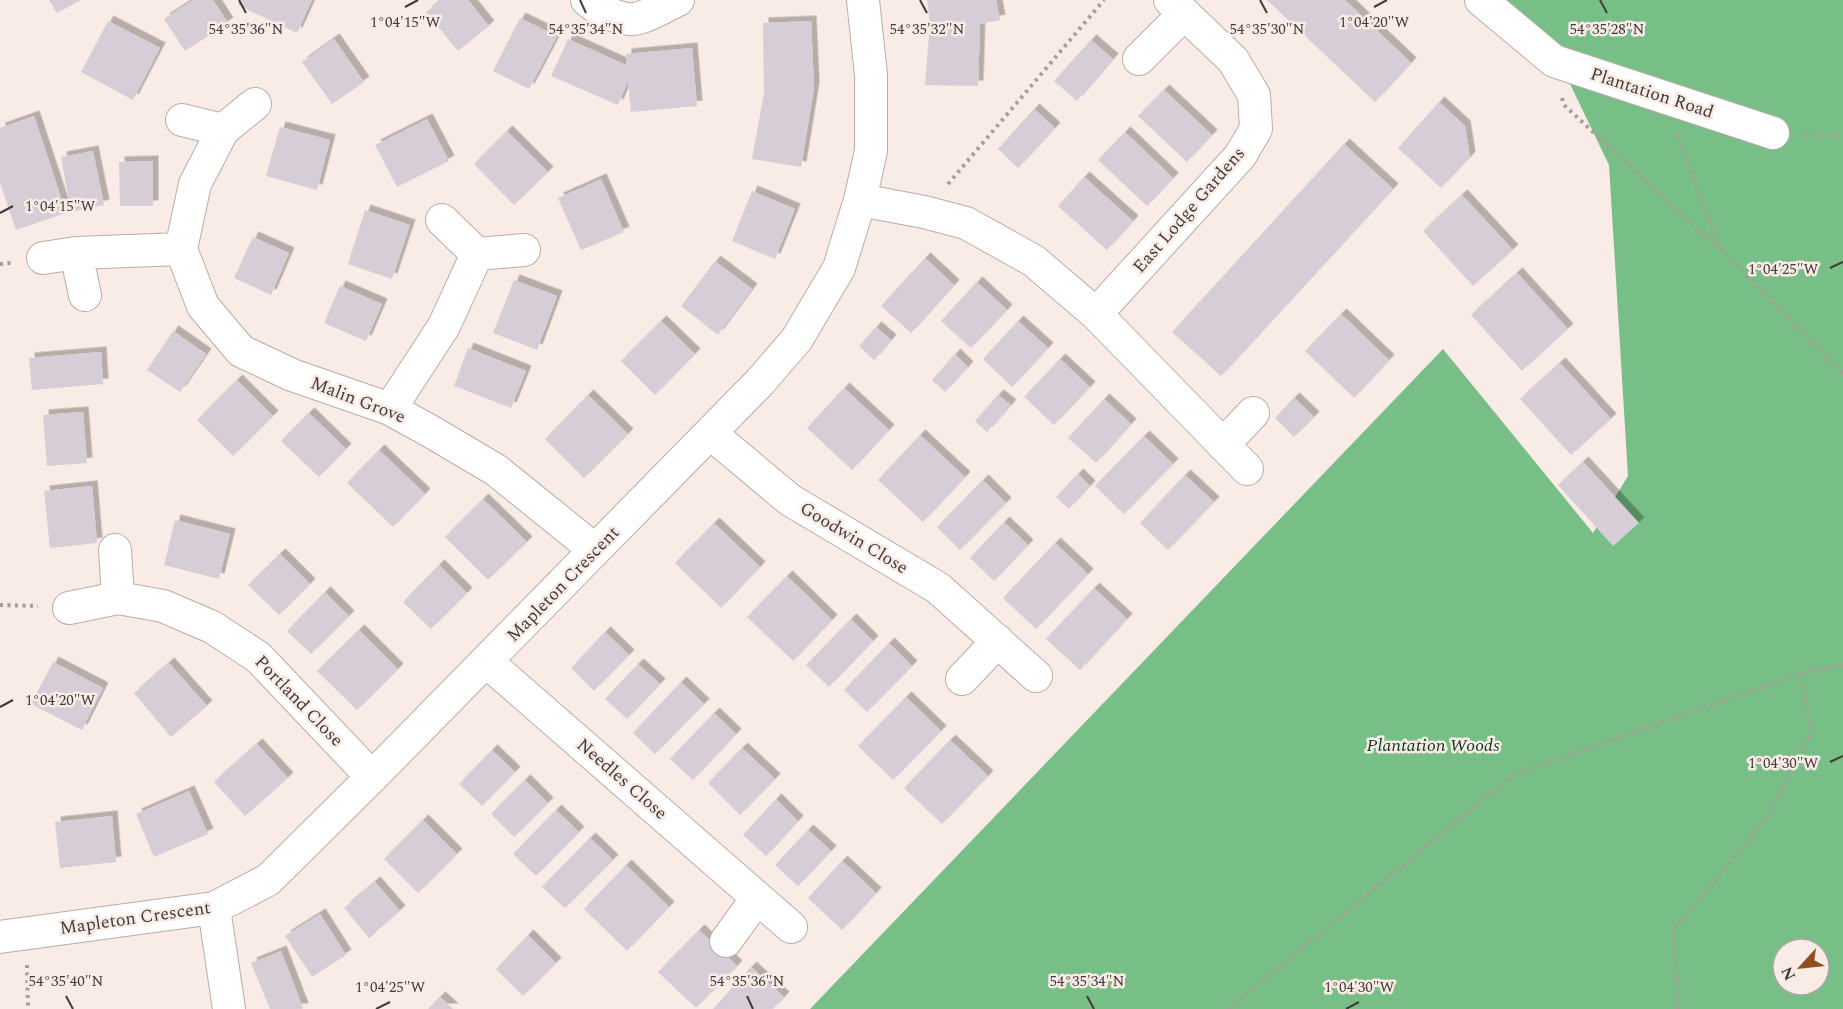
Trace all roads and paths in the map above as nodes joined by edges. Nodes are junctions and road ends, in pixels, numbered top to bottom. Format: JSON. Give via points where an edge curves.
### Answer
{"nodes":[{"id":1,"x":587,"y":0,"type":"edge"},
{"id":2,"x":678,"y":0,"type":"edge"},
{"id":3,"x":863,"y":0,"type":"edge"},
{"id":4,"x":1104,"y":0,"type":"edge"},
{"id":5,"x":1481,"y":0,"type":"edge"},
{"id":6,"x":1177,"y":7,"type":"edge"},
{"id":7,"x":1139,"y":59,"type":"dead end"},
{"id":8,"x":1554,"y":61,"type":"junction"},
{"id":9,"x":1663,"y":97,"type":"junction"},
{"id":10,"x":255,"y":104,"type":"dead end"},
{"id":11,"x":182,"y":120,"type":"dead end"},
{"id":12,"x":223,"y":130,"type":"junction"},
{"id":13,"x":1773,"y":133,"type":"joint"},
{"id":14,"x":1843,"y":136,"type":"edge"},
{"id":15,"x":860,"y":200,"type":"junction"},
{"id":16,"x":924,"y":212,"type":"junction"},
{"id":17,"x":442,"y":220,"type":"dead end"},
{"id":18,"x":1719,"y":248,"type":"junction"},
{"id":19,"x":181,"y":249,"type":"junction"},
{"id":20,"x":524,"y":250,"type":"dead end"},
{"id":21,"x":76,"y":254,"type":"junction"},
{"id":22,"x":477,"y":254,"type":"junction"},
{"id":23,"x":44,"y":258,"type":"dead end"},
{"id":24,"x":85,"y":295,"type":"dead end"},
{"id":25,"x":1096,"y":314,"type":"junction"},
{"id":26,"x":1843,"y":374,"type":"edge"},
{"id":27,"x":390,"y":409,"type":"junction"},
{"id":28,"x":1253,"y":413,"type":"dead end"},
{"id":29,"x":710,"y":434,"type":"junction"},
{"id":30,"x":1223,"y":445,"type":"junction"},
{"id":31,"x":1247,"y":469,"type":"dead end"},
{"id":32,"x":116,"y":550,"type":"dead end"},
{"id":33,"x":595,"y":550,"type":"junction"},
{"id":34,"x":117,"y":598,"type":"junction"},
{"id":35,"x":69,"y":608,"type":"dead end"},
{"id":36,"x":998,"y":641,"type":"junction"},
{"id":37,"x":486,"y":661,"type":"junction"},
{"id":38,"x":1843,"y":664,"type":"edge"},
{"id":39,"x":1799,"y":674,"type":"junction"},
{"id":40,"x":1036,"y":676,"type":"dead end"},
{"id":41,"x":962,"y":679,"type":"dead end"},
{"id":42,"x":372,"y":777,"type":"junction"},
{"id":43,"x":758,"y":898,"type":"junction"},
{"id":44,"x":214,"y":908,"type":"junction"},
{"id":45,"x":791,"y":927,"type":"dead end"},
{"id":46,"x":12,"y":935,"type":"edge"},
{"id":47,"x":726,"y":941,"type":"dead end"},
{"id":48,"x":28,"y":1009,"type":"edge"},
{"id":49,"x":229,"y":1009,"type":"edge"},
{"id":50,"x":1228,"y":1009,"type":"edge"},
{"id":51,"x":1678,"y":1009,"type":"edge"}],
"edges":[{"from":1,"to":2,"type":"street","via":[[615,16],[637,20]]},
{"from":3,"to":15,"type":"street","name":"Mapleton Crescent","via":[[871,75],[871,151]]},
{"from":4,"to":16,"type":"path"},
{"from":5,"to":8,"type":"street","name":"Plantation Road"},
{"from":6,"to":7,"type":"street","name":"East Lodge Gardens"},
{"from":6,"to":25,"type":"street","name":"East Lodge Gardens","via":[[1233,60],[1254,95],[1256,129],[1240,156]]},
{"from":8,"to":9,"type":"street","name":"Plantation Road"},
{"from":8,"to":18,"type":"path","via":[[1564,105]]},
{"from":9,"to":13,"type":"street","name":"Plantation Road"},
{"from":9,"to":18,"type":"path"},
{"from":10,"to":12,"type":"street"},
{"from":11,"to":12,"type":"street"},
{"from":12,"to":19,"type":"street","via":[[195,184]]},
{"from":13,"to":14,"type":"path"},
{"from":15,"to":16,"type":"street"},
{"from":15,"to":29,"type":"street","name":"Mapleton Crescent","via":[[839,268],[797,339]]},
{"from":16,"to":25,"type":"street","via":[[966,223],[1034,261]]},
{"from":17,"to":22,"type":"street"},
{"from":18,"to":26,"type":"path"},
{"from":19,"to":21,"type":"street"},
{"from":19,"to":27,"type":"street","name":"Malin Grove","via":[[203,306],[241,351],[292,375]]},
{"from":20,"to":22,"type":"street"},
{"from":21,"to":23,"type":"street"},
{"from":21,"to":24,"type":"street"},
{"from":22,"to":27,"type":"street","via":[[444,326]]},
{"from":25,"to":30,"type":"street"},
{"from":27,"to":33,"type":"street","name":"Malin Grove","via":[[495,470]]},
{"from":28,"to":30,"type":"street"},
{"from":29,"to":33,"type":"street","name":"Mapleton Crescent"},
{"from":29,"to":36,"type":"street","name":"Goodwin Close","via":[[790,500],[938,588]]},
{"from":30,"to":31,"type":"street"},
{"from":32,"to":34,"type":"street"},
{"from":33,"to":37,"type":"street","name":"Mapleton Crescent"},
{"from":34,"to":35,"type":"street","name":"Portland Close"},
{"from":34,"to":42,"type":"street","name":"Portland Close","via":[[163,606],[212,627],[258,657]]},
{"from":36,"to":40,"type":"street","name":"Goodwin Close"},
{"from":36,"to":41,"type":"street"},
{"from":37,"to":42,"type":"street","name":"Mapleton Crescent"},
{"from":37,"to":43,"type":"street","name":"Needles Close"},
{"from":38,"to":39,"type":"path"},
{"from":39,"to":50,"type":"path","via":[[1513,775]]},
{"from":39,"to":51,"type":"path","via":[[1812,732],[1770,814],[1673,931]]},
{"from":42,"to":44,"type":"street","name":"Mapleton Crescent","via":[[268,880]]},
{"from":43,"to":45,"type":"street","name":"Needles Close"},
{"from":43,"to":47,"type":"street"},
{"from":44,"to":46,"type":"street","name":"Mapleton Crescent"},
{"from":44,"to":49,"type":"street"},
{"from":46,"to":48,"type":"path"}]}
